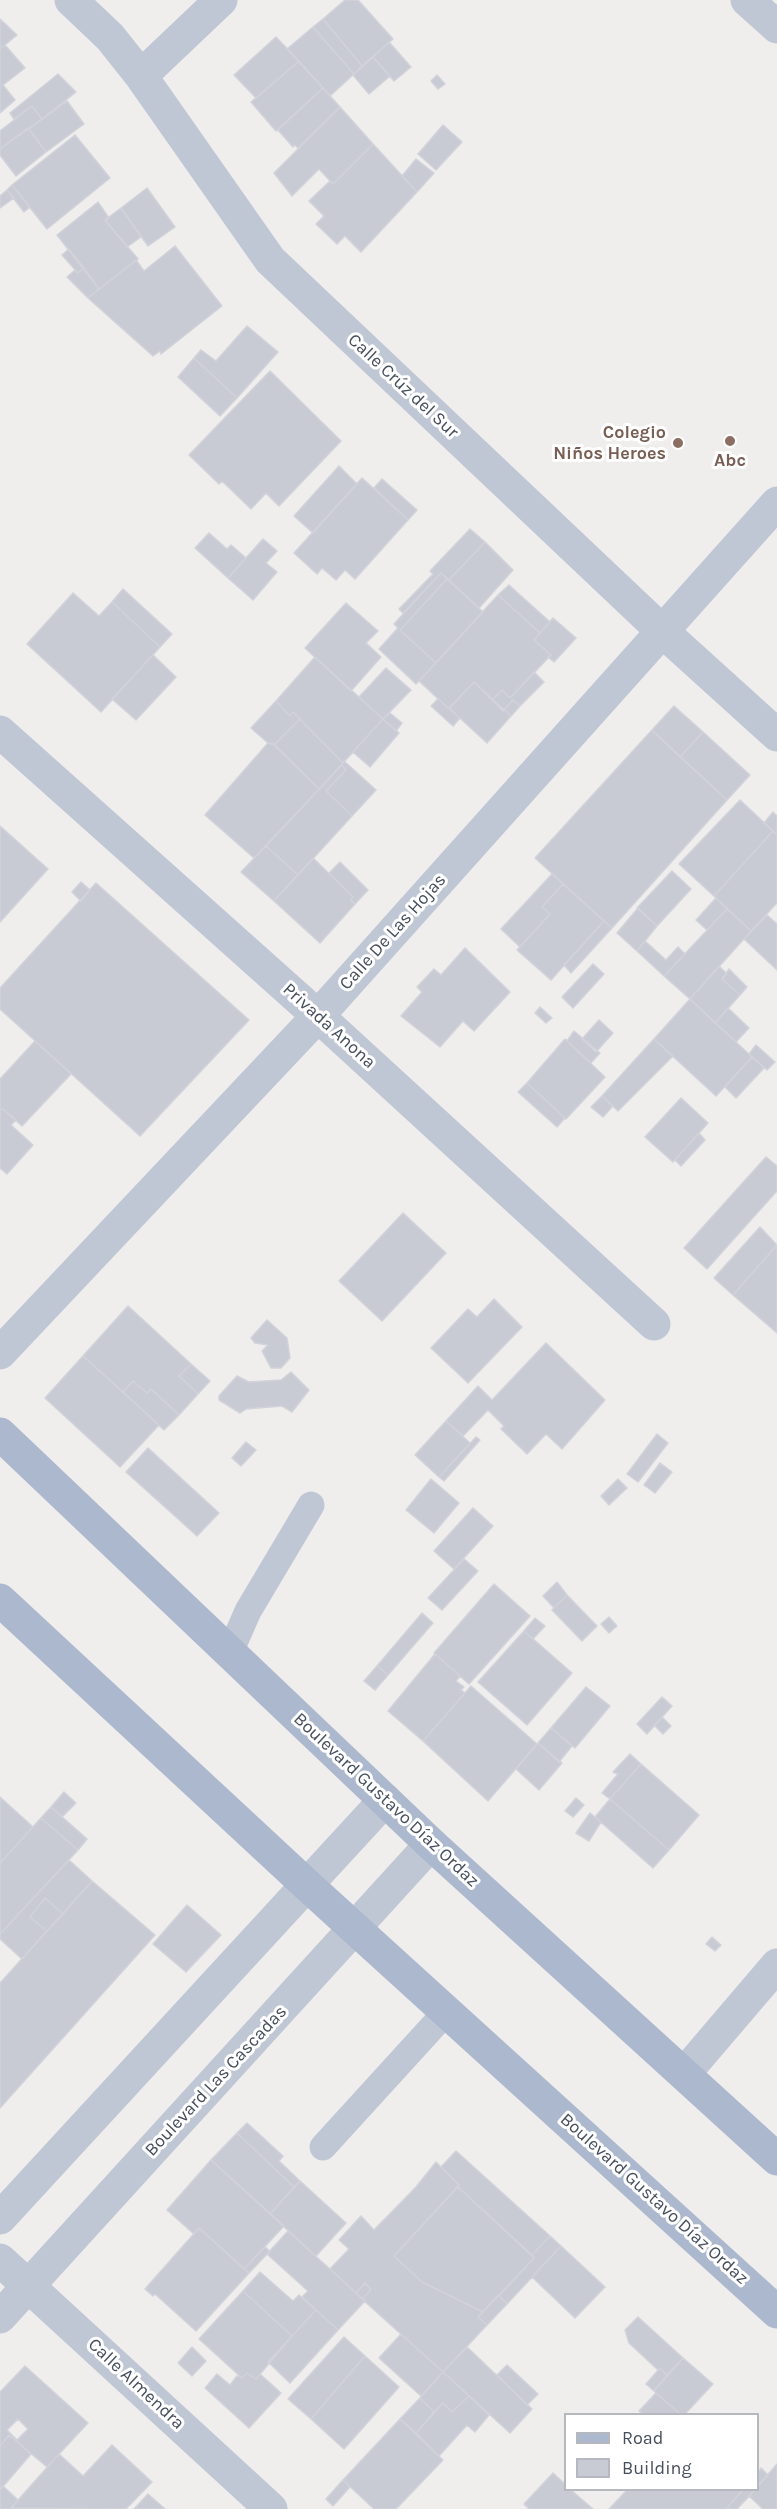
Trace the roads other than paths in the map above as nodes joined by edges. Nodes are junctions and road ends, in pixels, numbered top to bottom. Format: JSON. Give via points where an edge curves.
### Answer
{"nodes":[{"id":1,"x":71,"y":0,"type":"edge"},
{"id":2,"x":221,"y":0,"type":"edge"},
{"id":3,"x":747,"y":0,"type":"edge"},
{"id":4,"x":777,"y":27,"type":"edge"},
{"id":5,"x":141,"y":76,"type":"junction"},
{"id":6,"x":777,"y":503,"type":"edge"},
{"id":7,"x":661,"y":630,"type":"junction"},
{"id":8,"x":0,"y":732,"type":"edge"},
{"id":9,"x":777,"y":735,"type":"edge"},
{"id":10,"x":318,"y":1016,"type":"junction"},
{"id":11,"x":654,"y":1324,"type":"dead end"},
{"id":12,"x":0,"y":1353,"type":"edge"},
{"id":13,"x":0,"y":1434,"type":"edge"},
{"id":14,"x":311,"y":1505,"type":"dead end"},
{"id":15,"x":0,"y":1600,"type":"edge"},
{"id":16,"x":230,"y":1652,"type":"junction"},
{"id":17,"x":385,"y":1800,"type":"junction"},
{"id":18,"x":431,"y":1844,"type":"junction"},
{"id":19,"x":308,"y":1886,"type":"junction"},
{"id":20,"x":356,"y":1928,"type":"junction"},
{"id":21,"x":777,"y":1965,"type":"edge"},
{"id":22,"x":447,"y":2011,"type":"junction"},
{"id":23,"x":684,"y":2074,"type":"junction"},
{"id":24,"x":323,"y":2147,"type":"dead end"},
{"id":25,"x":777,"y":2159,"type":"edge"},
{"id":26,"x":0,"y":2218,"type":"edge"},
{"id":27,"x":0,"y":2260,"type":"edge"},
{"id":28,"x":28,"y":2286,"type":"junction"},
{"id":29,"x":777,"y":2312,"type":"edge"},
{"id":30,"x":0,"y":2317,"type":"edge"},
{"id":31,"x":271,"y":2509,"type":"edge"}],
"edges":[{"from":1,"to":5,"type":"street","name":"Calle Crúz del Sur","via":[[110,37]]},
{"from":2,"to":5,"type":"street"},
{"from":3,"to":4,"type":"street"},
{"from":5,"to":7,"type":"street","name":"Calle Crúz del Sur","via":[[270,260]]},
{"from":6,"to":7,"type":"street","name":"Calle De Las Hojas"},
{"from":7,"to":9,"type":"street","name":"Calle Crúz del Sur"},
{"from":7,"to":10,"type":"street","name":"Calle De Las Hojas"},
{"from":8,"to":10,"type":"street","name":"Privada Anona"},
{"from":10,"to":11,"type":"street","name":"Privada Anona"},
{"from":10,"to":12,"type":"street","name":"Calle De Las Hojas"},
{"from":13,"to":16,"type":"main road","name":"Boulevard Gustavo Díaz Ordaz"},
{"from":14,"to":16,"type":"lane","via":[[248,1611]]},
{"from":15,"to":19,"type":"main road","name":"Boulevard Gustavo Díaz Ordaz"},
{"from":16,"to":17,"type":"main road","name":"Boulevard Gustavo Díaz Ordaz"},
{"from":17,"to":18,"type":"main road","name":"Boulevard Gustavo Díaz Ordaz"},
{"from":17,"to":19,"type":"street"},
{"from":18,"to":20,"type":"street","name":"Boulevard Las Cascadas"},
{"from":18,"to":23,"type":"main road","name":"Boulevard Gustavo Díaz Ordaz"},
{"from":19,"to":20,"type":"main road","name":"Boulevard Gustavo Díaz Ordaz"},
{"from":19,"to":26,"type":"street"},
{"from":20,"to":22,"type":"main road","name":"Boulevard Gustavo Díaz Ordaz"},
{"from":20,"to":28,"type":"street","name":"Boulevard Las Cascadas"},
{"from":21,"to":23,"type":"street"},
{"from":22,"to":24,"type":"lane"},
{"from":22,"to":29,"type":"main road","name":"Boulevard Gustavo Díaz Ordaz"},
{"from":23,"to":25,"type":"main road","name":"Boulevard Gustavo Díaz Ordaz"},
{"from":27,"to":28,"type":"street","name":"Calle Almendra"},
{"from":28,"to":30,"type":"street","name":"Boulevard Las Cascadas"},
{"from":28,"to":31,"type":"street","name":"Calle Almendra"}]}
